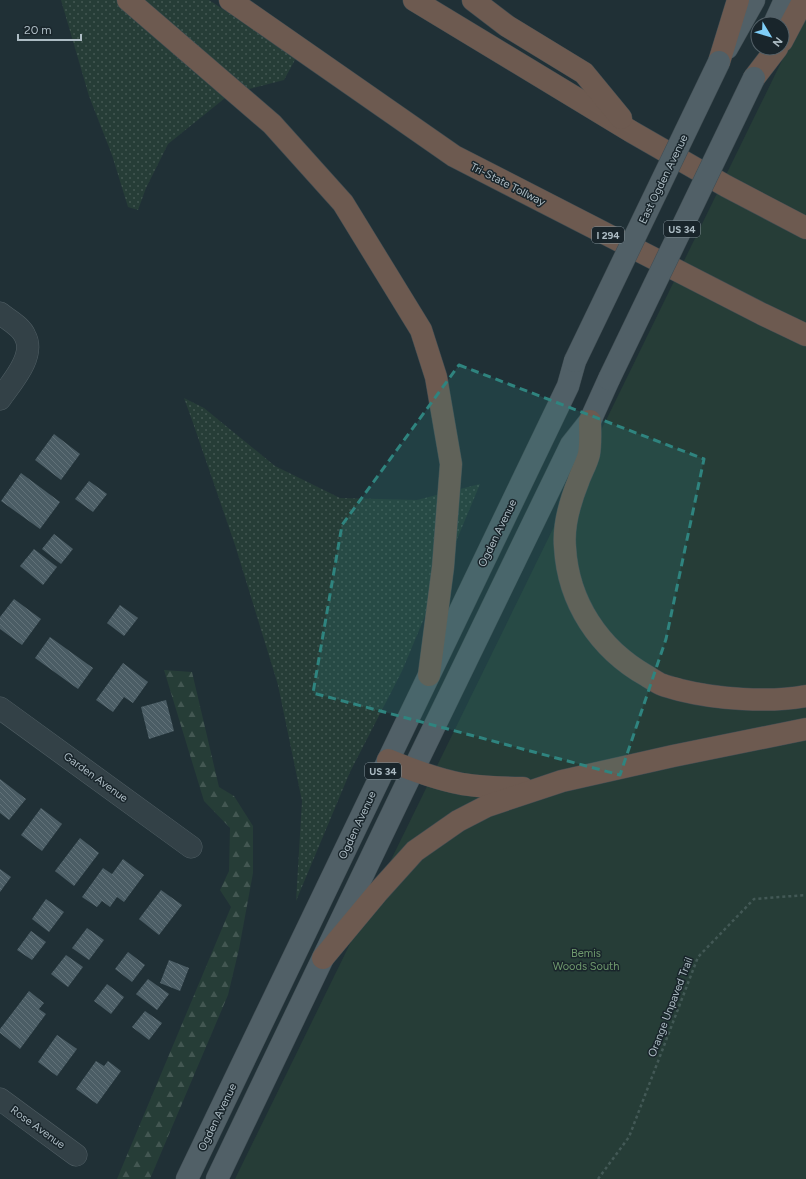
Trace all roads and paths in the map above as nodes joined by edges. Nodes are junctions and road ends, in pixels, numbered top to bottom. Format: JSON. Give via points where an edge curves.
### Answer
{"nodes":[{"id":1,"x":128,"y":0,"type":"edge"},
{"id":2,"x":230,"y":0,"type":"edge"},
{"id":3,"x":414,"y":0,"type":"edge"},
{"id":4,"x":473,"y":0,"type":"edge"},
{"id":5,"x":738,"y":0,"type":"edge"},
{"id":6,"x":754,"y":0,"type":"edge"},
{"id":7,"x":785,"y":0,"type":"edge"},
{"id":8,"x":806,"y":0,"type":"edge"},
{"id":9,"x":778,"y":16,"type":"edge"},
{"id":10,"x":790,"y":26,"type":"edge"},
{"id":11,"x":761,"y":56,"type":"edge"},
{"id":12,"x":771,"y":56,"type":"edge"},
{"id":13,"x":719,"y":62,"type":"junction"},
{"id":14,"x":754,"y":78,"type":"junction"},
{"id":15,"x":632,"y":132,"type":"junction"},
{"id":16,"x":806,"y":228,"type":"edge"},
{"id":17,"x":0,"y":313,"type":"edge"},
{"id":18,"x":762,"y":314,"type":"junction"},
{"id":19,"x":806,"y":335,"type":"edge"},
{"id":20,"x":806,"y":338,"type":"edge"},
{"id":21,"x":575,"y":361,"type":"joint"},
{"id":22,"x":0,"y":399,"type":"edge"},
{"id":23,"x":590,"y":421,"type":"junction"},
{"id":24,"x":429,"y":675,"type":"junction"},
{"id":25,"x":806,"y":696,"type":"edge"},
{"id":26,"x":0,"y":708,"type":"edge"},
{"id":27,"x":806,"y":729,"type":"edge"},
{"id":28,"x":388,"y":760,"type":"junction"},
{"id":29,"x":413,"y":770,"type":"junction"},
{"id":30,"x":537,"y":789,"type":"junction"},
{"id":31,"x":191,"y":847,"type":"dead end"},
{"id":32,"x":806,"y":895,"type":"edge"},
{"id":33,"x":323,"y":958,"type":"junction"},
{"id":34,"x":0,"y":1099,"type":"edge"},
{"id":35,"x":76,"y":1155,"type":"dead end"},
{"id":36,"x":188,"y":1179,"type":"edge"},
{"id":37,"x":217,"y":1179,"type":"edge"},
{"id":38,"x":598,"y":1179,"type":"edge"}],
"edges":[{"from":1,"to":24,"type":"highway","via":[[277,129],[343,203],[421,330],[436,377],[451,464],[443,567]]},
{"from":2,"to":18,"type":"highway","name":"Tri-State Tollway","number":"I 294","via":[[454,156]]},
{"from":3,"to":15,"type":"highway"},
{"from":4,"to":15,"type":"highway","via":[[507,26],[584,73]]},
{"from":5,"to":13,"type":"highway"},
{"from":6,"to":13,"type":"main road","name":"East Ogden Avenue","number":"US 34"},
{"from":7,"to":9,"type":"main road"},
{"from":8,"to":10,"type":"highway"},
{"from":11,"to":14,"type":"main road","number":"US 34"},
{"from":12,"to":14,"type":"highway"},
{"from":13,"to":21,"type":"main road","name":"East Ogden Avenue","number":"US 34","bridge":true},
{"from":14,"to":23,"type":"main road","number":"US 34","bridge":true},
{"from":15,"to":16,"type":"highway"},
{"from":17,"to":22,"type":"street","via":[[21,330],[29,345],[21,368]]},
{"from":18,"to":19,"type":"highway","name":"Tri-State Tollway","number":"I 294"},
{"from":18,"to":20,"type":"highway"},
{"from":21,"to":24,"type":"main road","name":"Ogden Avenue","number":"US 34","via":[[568,386]]},
{"from":23,"to":25,"type":"highway","via":[[589,454],[566,520],[565,546],[576,596],[591,625],[607,645],[631,667],[663,685],[698,694],[732,698],[789,699]]},
{"from":23,"to":29,"type":"main road","number":"US 34","via":[[571,445]]},
{"from":24,"to":28,"type":"main road","name":"Ogden Avenue","number":"US 34"},
{"from":26,"to":31,"type":"street","name":"Garden Avenue"},
{"from":27,"to":30,"type":"highway","via":[[620,768]]},
{"from":28,"to":29,"type":"highway"},
{"from":28,"to":36,"type":"main road","name":"Ogden Avenue","number":"US 34"},
{"from":29,"to":30,"type":"highway","via":[[463,784]]},
{"from":29,"to":33,"type":"main road","number":"US 34"},
{"from":30,"to":33,"type":"highway","via":[[487,806],[458,821],[415,851]]},
{"from":32,"to":38,"type":"path","name":"Orange Unpaved Trail","via":[[754,899],[698,957],[629,1137]]},
{"from":33,"to":37,"type":"main road","number":"US 34"},
{"from":34,"to":35,"type":"street","name":"Rose Avenue"}]}
